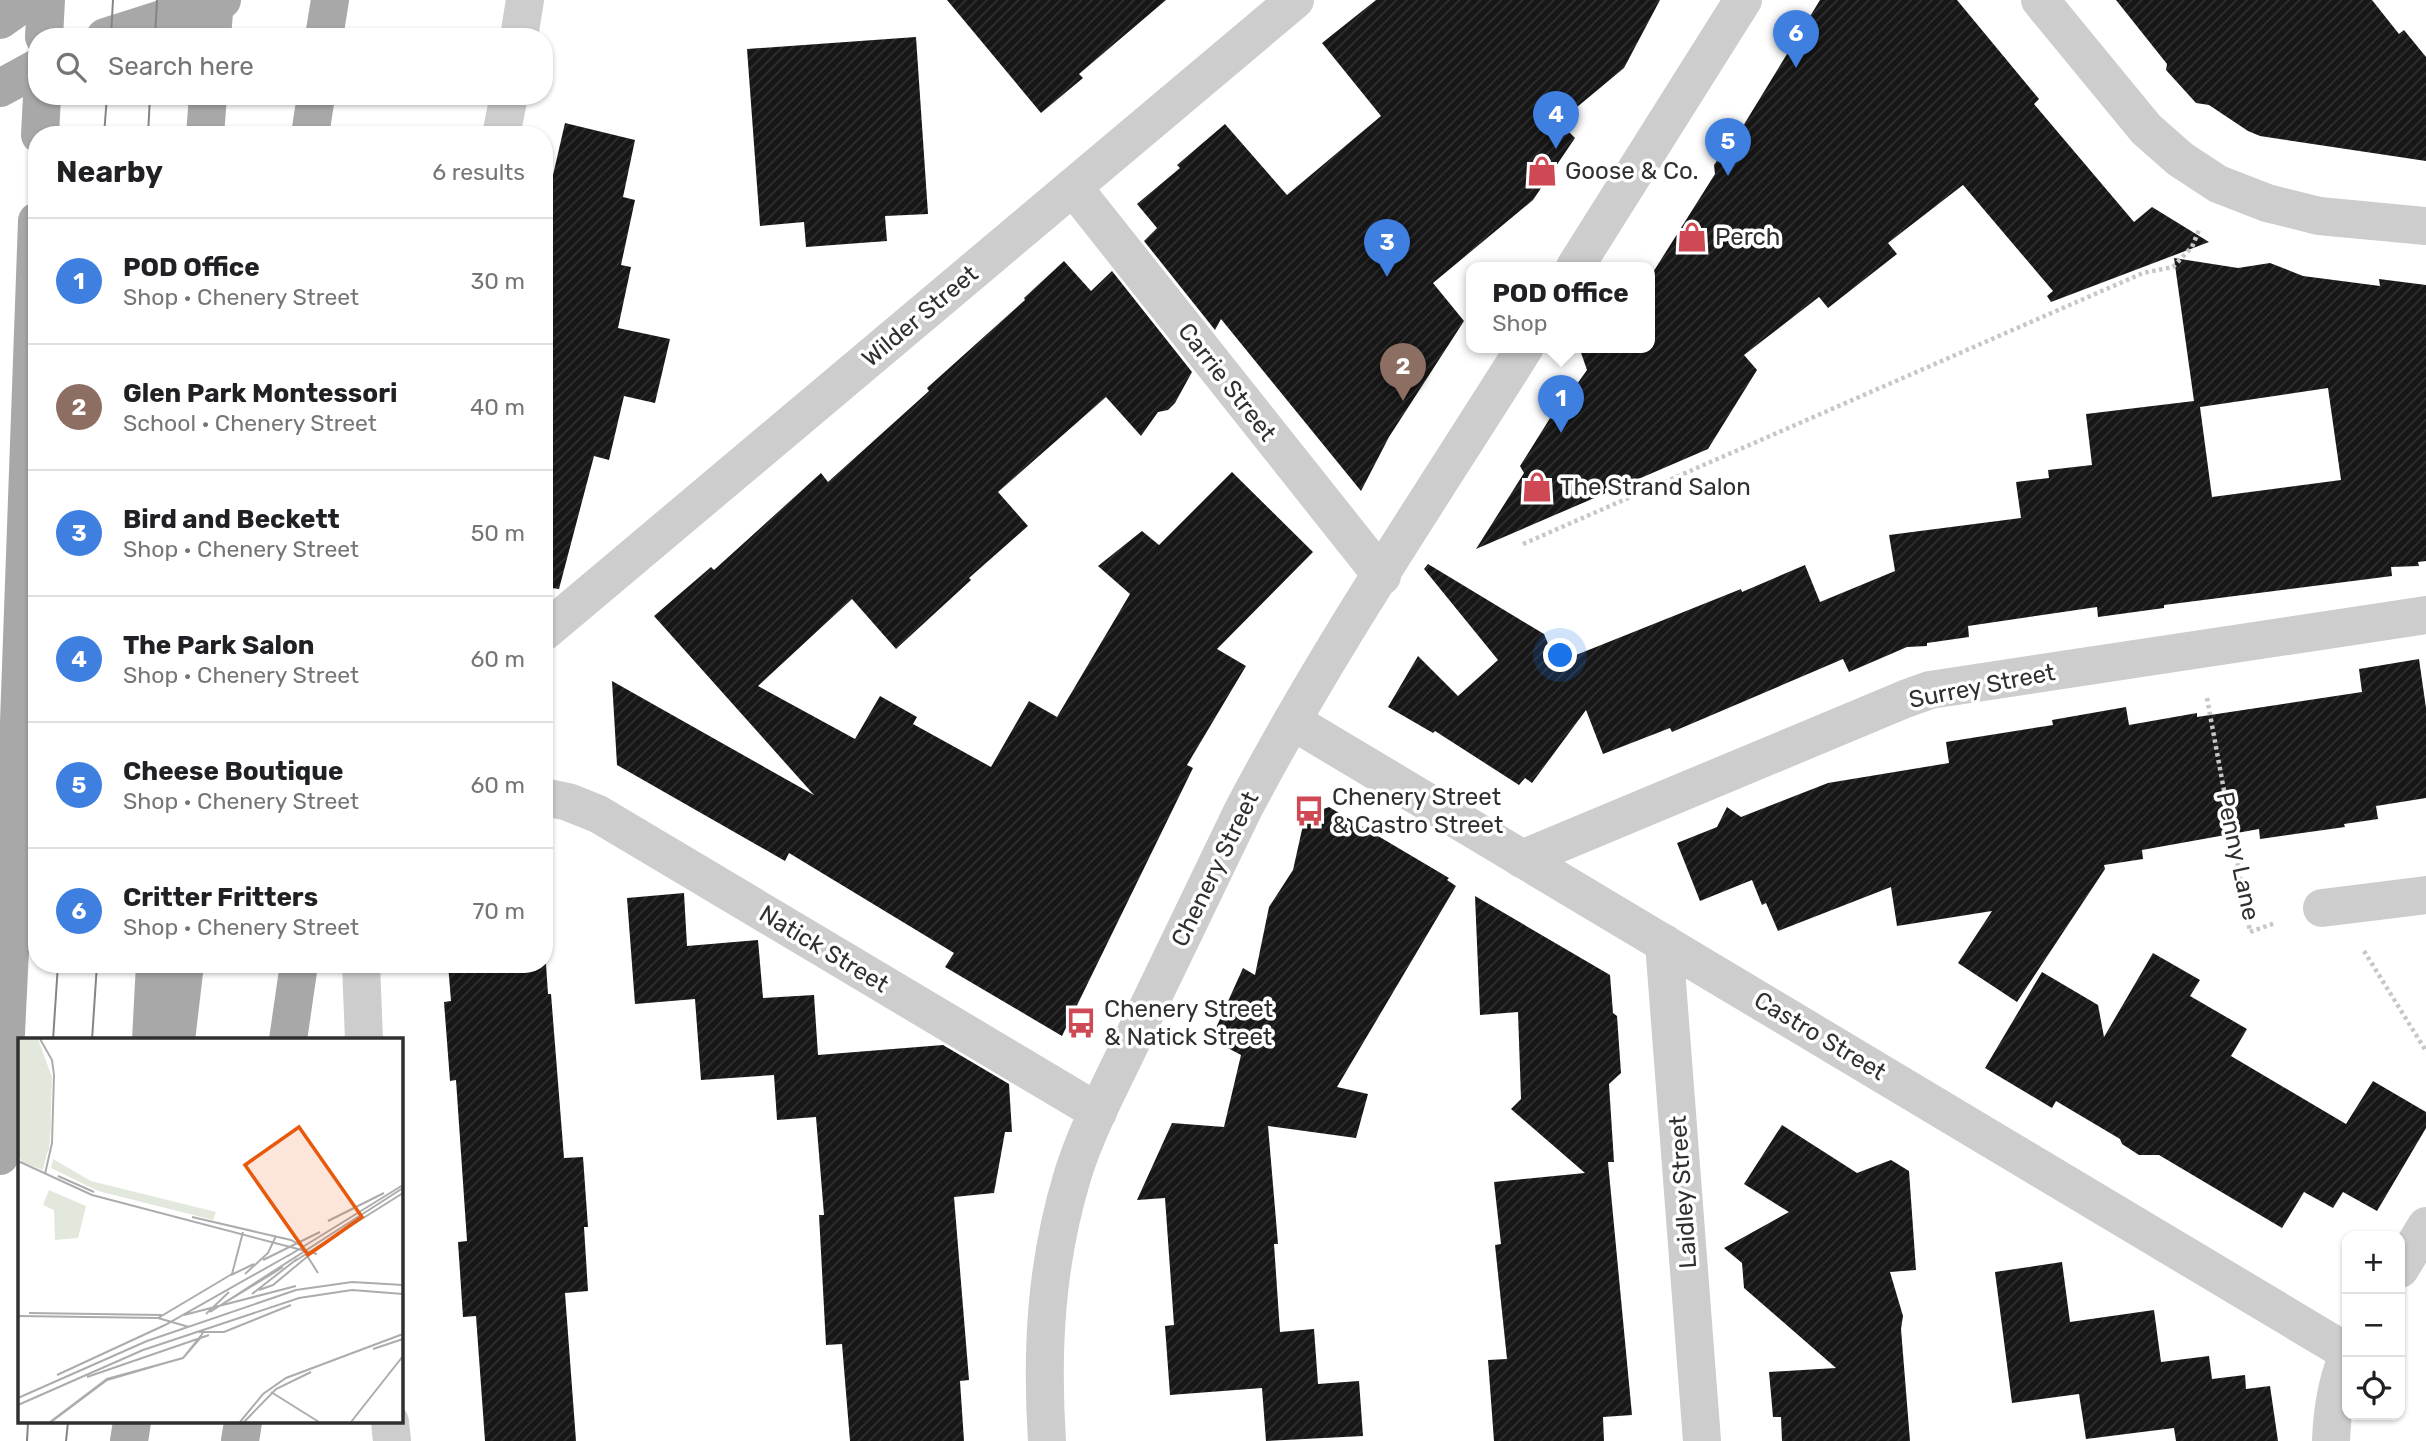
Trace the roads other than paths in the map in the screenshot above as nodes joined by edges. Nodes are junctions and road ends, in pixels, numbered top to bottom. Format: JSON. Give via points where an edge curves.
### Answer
{"nodes":[{"id":1,"x":28,"y":0,"type":"edge"},
{"id":2,"x":46,"y":0,"type":"edge"},
{"id":3,"x":215,"y":0,"type":"edge"},
{"id":4,"x":222,"y":0,"type":"edge"},
{"id":5,"x":330,"y":0,"type":"edge"},
{"id":6,"x":525,"y":0,"type":"edge"},
{"id":7,"x":1295,"y":0,"type":"edge"},
{"id":8,"x":1743,"y":0,"type":"edge"},
{"id":9,"x":2040,"y":0,"type":"edge"},
{"id":10,"x":0,"y":20,"type":"edge"},
{"id":11,"x":44,"y":28,"type":"edge"},
{"id":12,"x":133,"y":28,"type":"edge"},
{"id":13,"x":213,"y":28,"type":"edge"},
{"id":14,"x":325,"y":28,"type":"edge"},
{"id":15,"x":520,"y":28,"type":"edge"},
{"id":16,"x":28,"y":73,"type":"edge"},
{"id":17,"x":0,"y":88,"type":"edge"},
{"id":18,"x":42,"y":105,"type":"edge"},
{"id":19,"x":207,"y":105,"type":"edge"},
{"id":20,"x":315,"y":105,"type":"edge"},
{"id":21,"x":507,"y":105,"type":"edge"},
{"id":22,"x":40,"y":126,"type":"edge"},
{"id":23,"x":206,"y":126,"type":"edge"},
{"id":24,"x":311,"y":126,"type":"edge"},
{"id":25,"x":503,"y":126,"type":"edge"},
{"id":26,"x":1073,"y":187,"type":"junction"},
{"id":27,"x":2426,"y":226,"type":"edge"},
{"id":28,"x":1578,"y":262,"type":"edge"},
{"id":29,"x":1521,"y":353,"type":"edge"},
{"id":30,"x":28,"y":462,"type":"edge"},
{"id":31,"x":0,"y":574,"type":"edge"},
{"id":32,"x":1381,"y":576,"type":"junction"},
{"id":33,"x":2426,"y":615,"type":"edge"},
{"id":34,"x":553,"y":624,"type":"edge"},
{"id":35,"x":1292,"y":721,"type":"junction"},
{"id":36,"x":553,"y":799,"type":"edge"},
{"id":37,"x":1522,"y":859,"type":"junction"},
{"id":38,"x":13,"y":889,"type":"junction"},
{"id":39,"x":2426,"y":895,"type":"edge"},
{"id":40,"x":2322,"y":908,"type":"road end"},
{"id":41,"x":0,"y":941,"type":"edge"},
{"id":42,"x":1664,"y":943,"type":"junction"},
{"id":43,"x":155,"y":973,"type":"edge"},
{"id":44,"x":184,"y":973,"type":"edge"},
{"id":45,"x":298,"y":973,"type":"edge"},
{"id":46,"x":360,"y":973,"type":"edge"},
{"id":47,"x":151,"y":1038,"type":"edge"},
{"id":48,"x":176,"y":1038,"type":"edge"},
{"id":49,"x":288,"y":1038,"type":"edge"},
{"id":50,"x":364,"y":1038,"type":"edge"},
{"id":51,"x":1098,"y":1112,"type":"junction"},
{"id":52,"x":0,"y":1156,"type":"edge"},
{"id":53,"x":2426,"y":1226,"type":"edge"},
{"id":54,"x":2405,"y":1261,"type":"edge"},
{"id":55,"x":2342,"y":1352,"type":"edge"},
{"id":56,"x":2346,"y":1357,"type":"edge"},
{"id":57,"x":1047,"y":1441,"type":"edge"},
{"id":58,"x":1702,"y":1441,"type":"edge"},
{"id":59,"x":2331,"y":1441,"type":"edge"}],
"edges":[{"from":1,"to":10,"type":"main road"},
{"from":2,"to":11,"type":"main road"},
{"from":3,"to":13,"type":"main road","bridge":true},
{"from":4,"to":12,"type":"main road"},
{"from":5,"to":14,"type":"main road"},
{"from":6,"to":15,"type":"street"},
{"from":7,"to":26,"type":"street","name":"Wilder Street"},
{"from":8,"to":28,"type":"street"},
{"from":9,"to":27,"type":"street","via":[[2146,129],[2218,184],[2319,216]]},
{"from":16,"to":17,"type":"main road"},
{"from":18,"to":22,"type":"main road"},
{"from":19,"to":23,"type":"main road"},
{"from":20,"to":24,"type":"main road"},
{"from":21,"to":25,"type":"street"},
{"from":26,"to":32,"type":"street","name":"Carrie Street"},
{"from":26,"to":34,"type":"street","name":"Wilder Street"},
{"from":29,"to":32,"type":"street","name":"Chenery Street"},
{"from":30,"to":38,"type":"main road"},
{"from":31,"to":38,"type":"main road"},
{"from":32,"to":35,"type":"street","name":"Chenery Street"},
{"from":33,"to":37,"type":"street","name":"Surrey Street","via":[[1930,690]]},
{"from":35,"to":37,"type":"street","name":"Castro Street"},
{"from":35,"to":51,"type":"street","name":"Chenery Street","via":[[1243,810]]},
{"from":36,"to":51,"type":"street","name":"Natick Street","via":[[598,814]]},
{"from":37,"to":42,"type":"street","name":"Castro Street"},
{"from":38,"to":41,"type":"street"},
{"from":38,"to":52,"type":"main road"},
{"from":39,"to":40,"type":"street"},
{"from":42,"to":55,"type":"street","name":"Castro Street"},
{"from":42,"to":58,"type":"street","name":"Laidley Street"},
{"from":43,"to":47,"type":"main road"},
{"from":44,"to":48,"type":"main road"},
{"from":45,"to":49,"type":"main road"},
{"from":46,"to":50,"type":"street"},
{"from":51,"to":57,"type":"street","name":"Chenery Street","via":[[1073,1172],[1054,1254],[1045,1317]]},
{"from":53,"to":54,"type":"street"},
{"from":56,"to":59,"type":"street","via":[[2333,1402]]}]}
